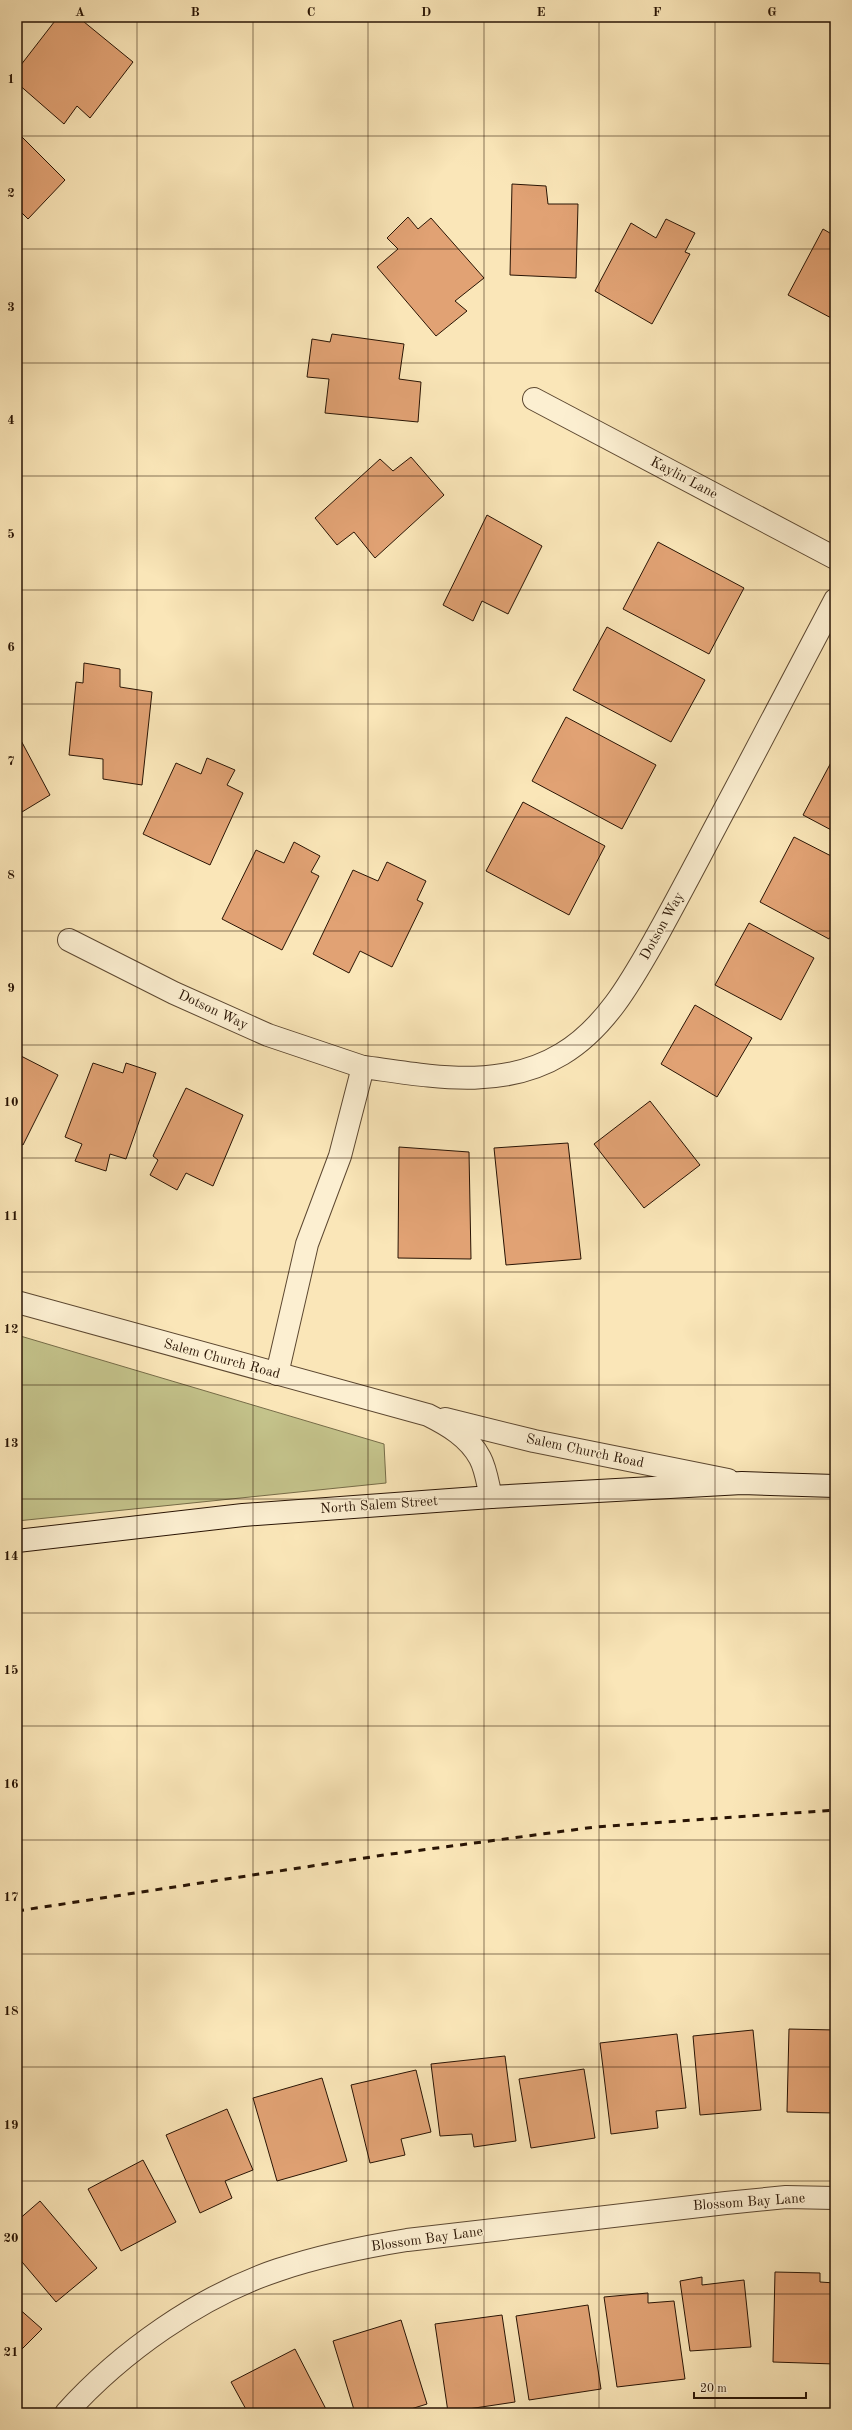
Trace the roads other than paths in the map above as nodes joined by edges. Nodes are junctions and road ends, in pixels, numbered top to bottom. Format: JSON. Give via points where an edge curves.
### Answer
{"nodes":[{"id":1,"x":534,"y":399,"type":"dead end"},
{"id":2,"x":835,"y":558,"type":"edge"},
{"id":3,"x":835,"y":600,"type":"edge"},
{"id":4,"x":69,"y":940,"type":"dead end"},
{"id":5,"x":363,"y":1067,"type":"junction"},
{"id":6,"x":17,"y":1302,"type":"edge"},
{"id":7,"x":276,"y":1374,"type":"junction"},
{"id":8,"x":428,"y":1415,"type":"junction"},
{"id":9,"x":742,"y":1483,"type":"junction"},
{"id":10,"x":835,"y":1486,"type":"edge"},
{"id":11,"x":491,"y":1497,"type":"junction"},
{"id":12,"x":17,"y":1541,"type":"edge"},
{"id":13,"x":835,"y":2198,"type":"edge"},
{"id":14,"x":66,"y":2413,"type":"edge"}],
"edges":[{"from":1,"to":2,"type":"street","name":"Kaylin Lane"},
{"from":3,"to":5,"type":"street","name":"Dotson Way","via":[[679,896],[637,970],[603,1020],[562,1054],[542,1063],[484,1078],[451,1079]]},
{"from":4,"to":5,"type":"street","name":"Dotson Way","via":[[174,993],[268,1035]]},
{"from":5,"to":7,"type":"street","via":[[340,1156],[307,1244]]},
{"from":6,"to":7,"type":"street","name":"Salem Church Road"},
{"from":7,"to":8,"type":"street","name":"Salem Church Road"},
{"from":8,"to":9,"type":"street","name":"Salem Church Road","via":[[534,1441]]},
{"from":8,"to":11,"type":"street","name":"Salem Church Road","via":[[453,1428],[470,1444],[480,1458]]},
{"from":9,"to":10,"type":"street"},
{"from":9,"to":11,"type":"street","name":"North Salem Street"},
{"from":11,"to":12,"type":"street","name":"North Salem Street","via":[[243,1515]]},
{"from":13,"to":14,"type":"street","name":"Blossom Bay Lane","via":[[786,2197],[710,2204],[408,2240],[362,2247],[320,2258],[276,2271],[190,2312],[132,2352]]}]}
